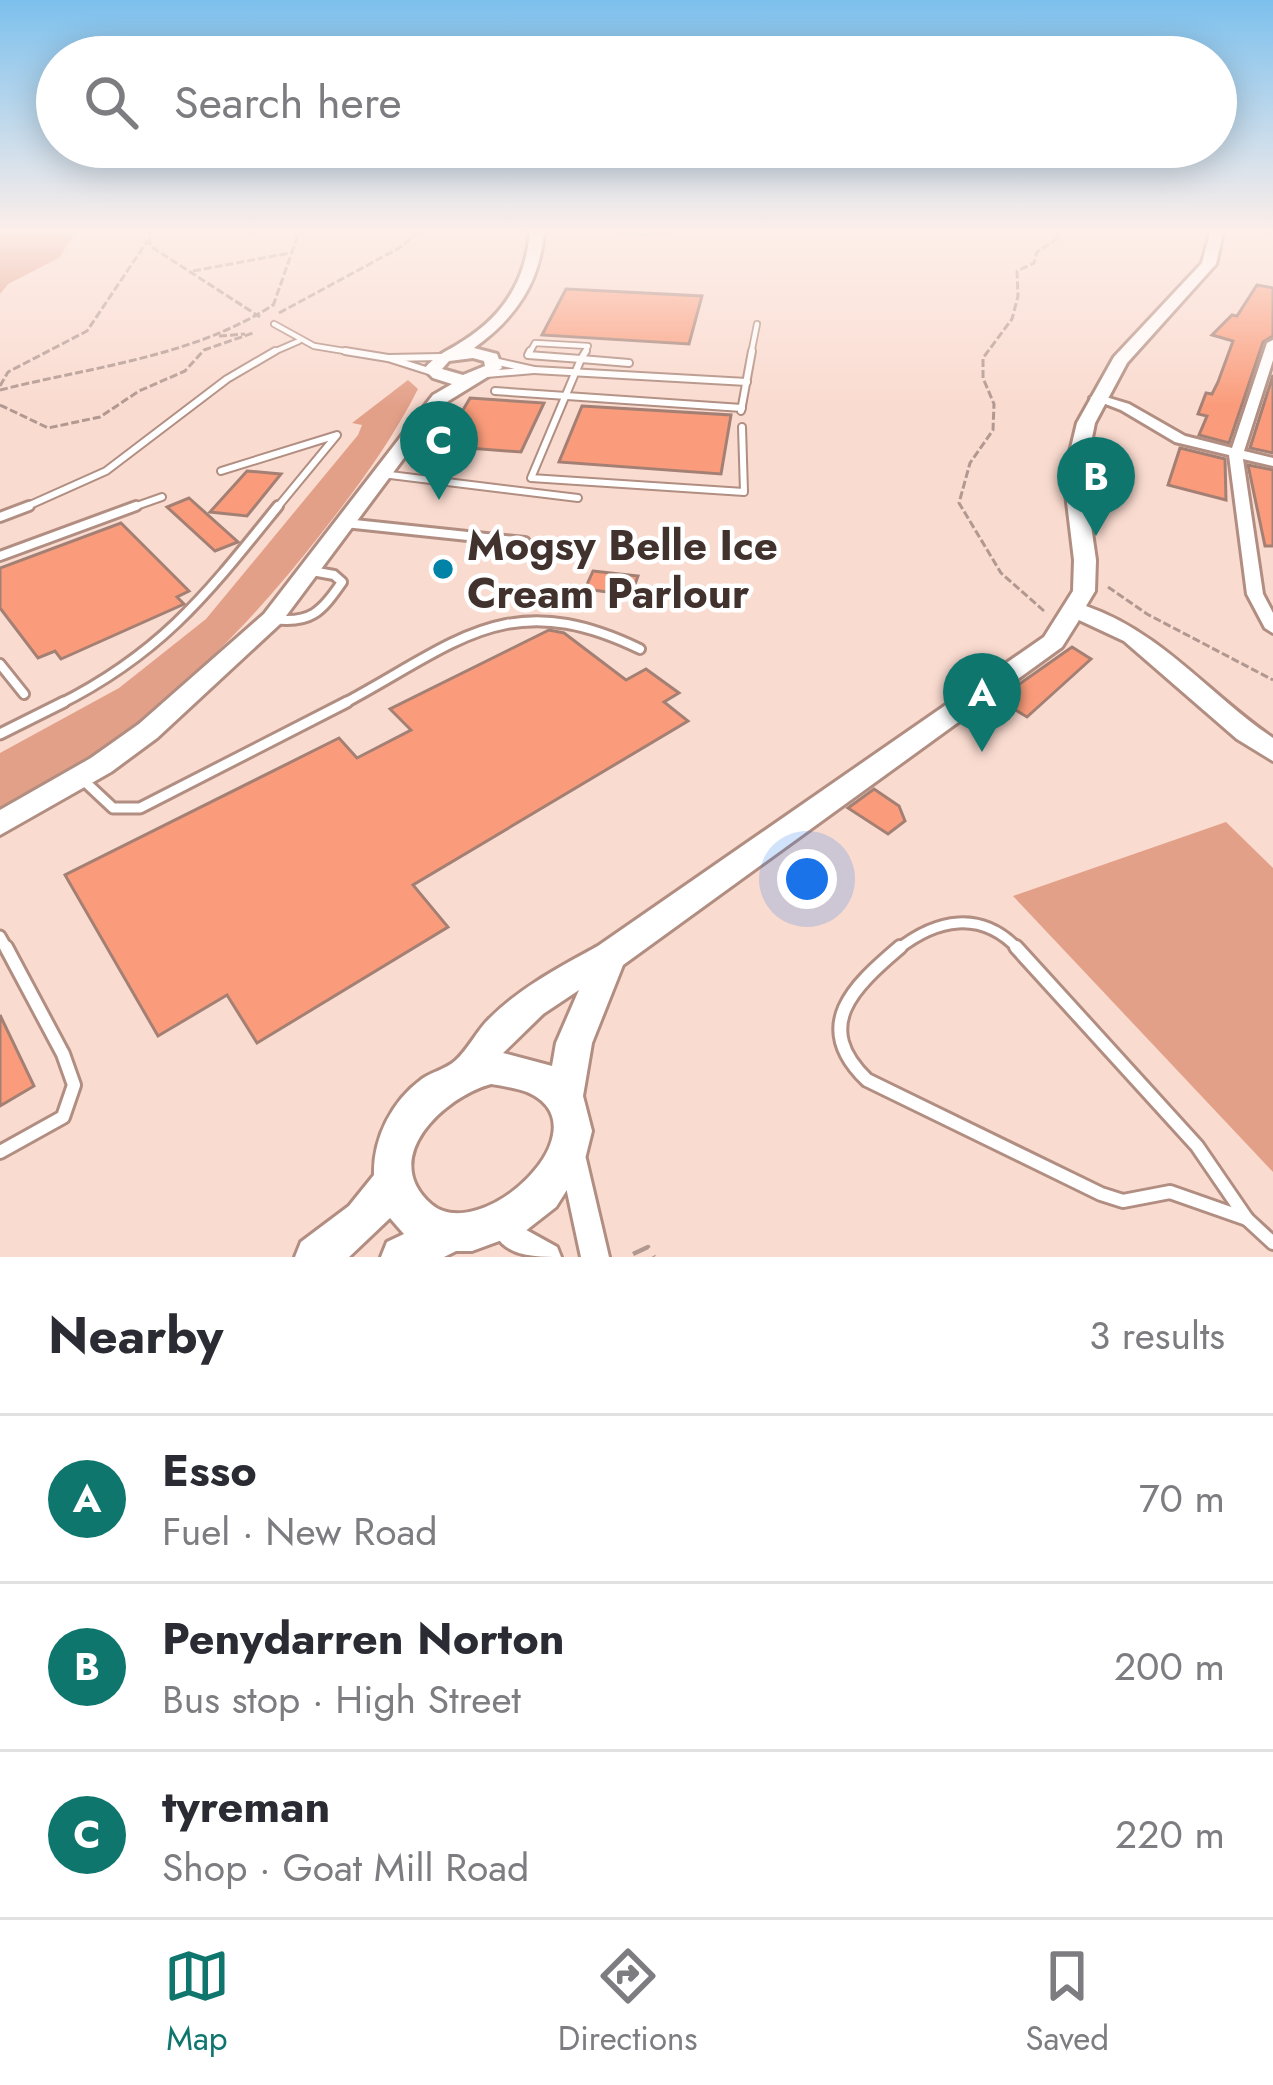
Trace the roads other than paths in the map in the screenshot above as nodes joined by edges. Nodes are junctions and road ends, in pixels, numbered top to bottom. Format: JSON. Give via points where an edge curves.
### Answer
{"nodes":[{"id":1,"x":523,"y":288,"type":"edge"},
{"id":2,"x":1190,"y":288,"type":"edge"},
{"id":3,"x":274,"y":324,"type":"road end"},
{"id":4,"x":757,"y":324,"type":"dead end"},
{"id":5,"x":492,"y":333,"type":"junction"},
{"id":6,"x":298,"y":341,"type":"junction"},
{"id":7,"x":1273,"y":345,"type":"edge"},
{"id":8,"x":388,"y":358,"type":"junction"},
{"id":9,"x":581,"y":360,"type":"junction"},
{"id":10,"x":628,"y":363,"type":"dead end"},
{"id":11,"x":534,"y":370,"type":"junction"},
{"id":12,"x":441,"y":372,"type":"junction"},
{"id":13,"x":574,"y":372,"type":"junction"},
{"id":14,"x":488,"y":373,"type":"junction"},
{"id":15,"x":747,"y":382,"type":"junction"},
{"id":16,"x":565,"y":396,"type":"junction"},
{"id":17,"x":1096,"y":398,"type":"junction"},
{"id":18,"x":742,"y":427,"type":"dead end"},
{"id":19,"x":1236,"y":455,"type":"junction"},
{"id":20,"x":1273,"y":462,"type":"edge"},
{"id":21,"x":220,"y":471,"type":"dead end"},
{"id":22,"x":381,"y":474,"type":"junction"},
{"id":23,"x":162,"y":497,"type":"dead end"},
{"id":24,"x":578,"y":498,"type":"dead end"},
{"id":25,"x":0,"y":517,"type":"edge"},
{"id":26,"x":344,"y":523,"type":"junction"},
{"id":27,"x":525,"y":542,"type":"dead end"},
{"id":28,"x":0,"y":556,"type":"edge"},
{"id":29,"x":1071,"y":615,"type":"junction"},
{"id":30,"x":1273,"y":628,"type":"edge"},
{"id":31,"x":640,"y":649,"type":"dead end"},
{"id":32,"x":0,"y":664,"type":"edge"},
{"id":33,"x":24,"y":694,"type":"dead end"},
{"id":34,"x":0,"y":734,"type":"edge"},
{"id":35,"x":1273,"y":751,"type":"edge"},
{"id":36,"x":81,"y":778,"type":"junction"},
{"id":37,"x":0,"y":824,"type":"edge"},
{"id":38,"x":0,"y":936,"type":"edge"},
{"id":39,"x":610,"y":956,"type":"junction"},
{"id":40,"x":469,"y":1070,"type":"junction"},
{"id":41,"x":563,"y":1104,"type":"junction"},
{"id":42,"x":0,"y":1152,"type":"edge"},
{"id":43,"x":573,"y":1159,"type":"junction"},
{"id":44,"x":396,"y":1180,"type":"junction"},
{"id":45,"x":1247,"y":1219,"type":"junction"},
{"id":46,"x":510,"y":1235,"type":"junction"},
{"id":47,"x":443,"y":1236,"type":"junction"},
{"id":48,"x":1273,"y":1243,"type":"edge"},
{"id":49,"x":316,"y":1257,"type":"edge"},
{"id":50,"x":402,"y":1257,"type":"edge"},
{"id":51,"x":548,"y":1257,"type":"edge"},
{"id":52,"x":595,"y":1257,"type":"edge"}],
"edges":[{"from":1,"to":5,"type":"street"},
{"from":2,"to":17,"type":"street","via":[[1144,331]]},
{"from":3,"to":6,"type":"lane"},
{"from":4,"to":15,"type":"lane"},
{"from":5,"to":12,"type":"street"},
{"from":5,"to":14,"type":"street"},
{"from":6,"to":8,"type":"lane"},
{"from":6,"to":25,"type":"lane","via":[[232,372],[116,465]]},
{"from":7,"to":19,"type":"street"},
{"from":8,"to":12,"type":"lane"},
{"from":8,"to":12,"type":"lane"},
{"from":9,"to":9,"type":"lane","via":[[588,346],[535,343],[528,355]]},
{"from":9,"to":10,"type":"lane"},
{"from":9,"to":13,"type":"lane"},
{"from":11,"to":13,"type":"lane"},
{"from":11,"to":14,"type":"lane"},
{"from":11,"to":14,"type":"lane"},
{"from":12,"to":14,"type":"street"},
{"from":12,"to":14,"type":"street"},
{"from":12,"to":22,"type":"street"},
{"from":13,"to":15,"type":"lane"},
{"from":13,"to":16,"type":"lane"},
{"from":14,"to":16,"type":"lane"},
{"from":15,"to":16,"type":"lane","via":[[741,410]]},
{"from":16,"to":18,"type":"lane","via":[[530,478],[744,492]]},
{"from":17,"to":19,"type":"street","via":[[1180,440]]},
{"from":17,"to":29,"type":"street","via":[[1076,454],[1085,571]]},
{"from":19,"to":20,"type":"street"},
{"from":19,"to":30,"type":"street","via":[[1255,594]]},
{"from":21,"to":34,"type":"lane","via":[[337,435],[164,639],[108,680]]},
{"from":22,"to":24,"type":"lane"},
{"from":22,"to":26,"type":"street"},
{"from":23,"to":28,"type":"lane"},
{"from":26,"to":27,"type":"lane"},
{"from":26,"to":36,"type":"street","via":[[272,619],[148,731]]},
{"from":29,"to":35,"type":"street","via":[[1141,637],[1208,704]]},
{"from":29,"to":39,"type":"street","via":[[1053,642],[1016,671]]},
{"from":31,"to":36,"type":"lane","via":[[556,616],[495,623],[154,804],[112,810]]},
{"from":32,"to":33,"type":"lane"},
{"from":36,"to":37,"type":"street"},
{"from":38,"to":42,"type":"lane","via":[[74,1085],[63,1117]]},
{"from":39,"to":40,"type":"street","via":[[526,1006]]},
{"from":39,"to":41,"type":"street","via":[[574,1043]]},
{"from":40,"to":41,"type":"street","via":[[513,1069]]},
{"from":40,"to":44,"type":"street","via":[[412,1109],[395,1153]]},
{"from":41,"to":43,"type":"street"},
{"from":43,"to":46,"type":"street","via":[[547,1211]]},
{"from":43,"to":52,"type":"street"},
{"from":44,"to":47,"type":"street","via":[[414,1217]]},
{"from":44,"to":49,"type":"street"},
{"from":45,"to":45,"type":"lane","via":[[1170,1192],[1123,1201],[1101,1194],[867,1080],[845,1054],[839,1016],[924,928],[983,924],[1025,953],[1138,1078]]},
{"from":45,"to":48,"type":"lane"},
{"from":46,"to":47,"type":"street","via":[[478,1243]]},
{"from":46,"to":51,"type":"street"},
{"from":47,"to":50,"type":"street"}]}
